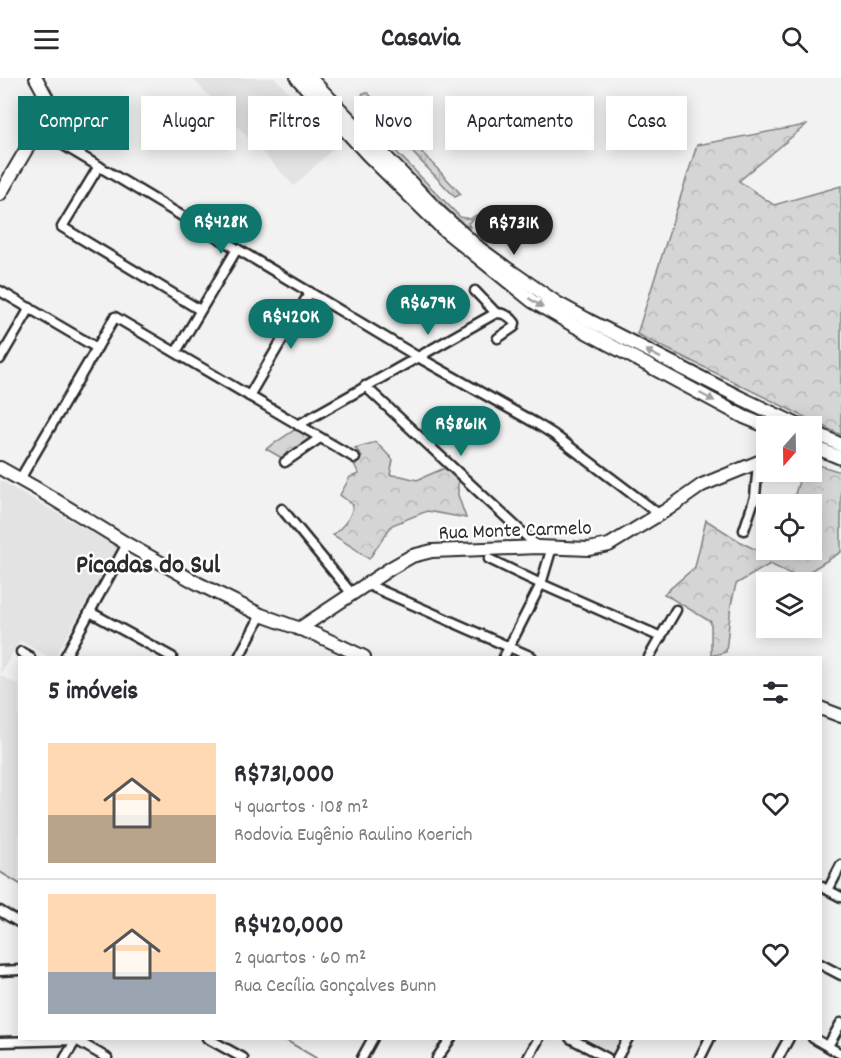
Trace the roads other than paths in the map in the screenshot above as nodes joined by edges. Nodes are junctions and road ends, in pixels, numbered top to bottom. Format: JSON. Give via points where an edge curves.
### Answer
{"nodes":[{"id":1,"x":36,"y":78,"type":"edge"},
{"id":2,"x":297,"y":78,"type":"edge"},
{"id":3,"x":310,"y":78,"type":"edge"},
{"id":4,"x":46,"y":96,"type":"edge"},
{"id":5,"x":26,"y":150,"type":"edge"},
{"id":6,"x":72,"y":150,"type":"edge"},
{"id":7,"x":99,"y":166,"type":"junction"},
{"id":8,"x":0,"y":194,"type":"edge"},
{"id":9,"x":237,"y":249,"type":"junction"},
{"id":10,"x":0,"y":291,"type":"edge"},
{"id":11,"x":475,"y":291,"type":"dead end"},
{"id":12,"x":310,"y":292,"type":"junction"},
{"id":13,"x":30,"y":309,"type":"junction"},
{"id":14,"x":201,"y":310,"type":"junction"},
{"id":15,"x":496,"y":313,"type":"junction"},
{"id":16,"x":498,"y":338,"type":"dead end"},
{"id":17,"x":97,"y":348,"type":"junction"},
{"id":18,"x":176,"y":352,"type":"junction"},
{"id":19,"x":418,"y":357,"type":"junction"},
{"id":20,"x":0,"y":359,"type":"edge"},
{"id":21,"x":366,"y":387,"type":"junction"},
{"id":22,"x":249,"y":396,"type":"junction"},
{"id":23,"x":778,"y":416,"type":"edge"},
{"id":24,"x":756,"y":422,"type":"edge"},
{"id":25,"x":298,"y":425,"type":"junction"},
{"id":26,"x":822,"y":436,"type":"edge"},
{"id":27,"x":320,"y":438,"type":"junction"},
{"id":28,"x":841,"y":445,"type":"edge"},
{"id":29,"x":822,"y":450,"type":"edge"},
{"id":30,"x":355,"y":458,"type":"dead end"},
{"id":31,"x":841,"y":458,"type":"edge"},
{"id":32,"x":285,"y":462,"type":"dead end"},
{"id":33,"x":756,"y":463,"type":"edge"},
{"id":34,"x":0,"y":468,"type":"edge"},
{"id":35,"x":20,"y":480,"type":"junction"},
{"id":36,"x":758,"y":482,"type":"edge"},
{"id":37,"x":282,"y":509,"type":"dead end"},
{"id":38,"x":660,"y":515,"type":"junction"},
{"id":39,"x":744,"y":530,"type":"dead end"},
{"id":40,"x":127,"y":544,"type":"junction"},
{"id":41,"x":538,"y":547,"type":"junction"},
{"id":42,"x":552,"y":547,"type":"junction"},
{"id":43,"x":489,"y":559,"type":"dead end"},
{"id":44,"x":541,"y":584,"type":"junction"},
{"id":45,"x":366,"y":585,"type":"junction"},
{"id":46,"x":352,"y":594,"type":"junction"},
{"id":47,"x":676,"y":610,"type":"dead end"},
{"id":48,"x":90,"y":612,"type":"junction"},
{"id":49,"x":261,"y":615,"type":"junction"},
{"id":50,"x":299,"y":629,"type":"junction"},
{"id":51,"x":661,"y":637,"type":"junction"},
{"id":52,"x":509,"y":647,"type":"junction"},
{"id":53,"x":21,"y":652,"type":"dead end"},
{"id":54,"x":28,"y":656,"type":"edge"},
{"id":55,"x":66,"y":656,"type":"edge"},
{"id":56,"x":170,"y":656,"type":"edge"},
{"id":57,"x":240,"y":656,"type":"edge"},
{"id":58,"x":362,"y":656,"type":"edge"},
{"id":59,"x":504,"y":656,"type":"edge"},
{"id":60,"x":530,"y":656,"type":"edge"},
{"id":61,"x":650,"y":656,"type":"edge"},
{"id":62,"x":822,"y":709,"type":"edge"},
{"id":63,"x":841,"y":716,"type":"edge"},
{"id":64,"x":841,"y":865,"type":"edge"},
{"id":65,"x":824,"y":888,"type":"edge"},
{"id":66,"x":841,"y":897,"type":"edge"},
{"id":67,"x":3,"y":914,"type":"edge"},
{"id":68,"x":18,"y":922,"type":"edge"},
{"id":69,"x":822,"y":965,"type":"edge"},
{"id":70,"x":18,"y":970,"type":"edge"},
{"id":71,"x":0,"y":971,"type":"edge"},
{"id":72,"x":841,"y":975,"type":"edge"},
{"id":73,"x":841,"y":1023,"type":"edge"},
{"id":74,"x":51,"y":1040,"type":"edge"},
{"id":75,"x":75,"y":1040,"type":"edge"},
{"id":76,"x":78,"y":1040,"type":"edge"},
{"id":77,"x":211,"y":1040,"type":"edge"},
{"id":78,"x":373,"y":1040,"type":"edge"},
{"id":79,"x":450,"y":1040,"type":"edge"},
{"id":80,"x":538,"y":1040,"type":"edge"},
{"id":81,"x":574,"y":1040,"type":"edge"},
{"id":82,"x":627,"y":1040,"type":"edge"},
{"id":83,"x":709,"y":1040,"type":"edge"},
{"id":84,"x":788,"y":1040,"type":"edge"},
{"id":85,"x":817,"y":1040,"type":"edge"},
{"id":86,"x":0,"y":1042,"type":"edge"},
{"id":87,"x":828,"y":1046,"type":"junction"},
{"id":88,"x":841,"y":1053,"type":"edge"},
{"id":89,"x":65,"y":1058,"type":"edge"},
{"id":90,"x":107,"y":1058,"type":"edge"},
{"id":91,"x":243,"y":1058,"type":"edge"},
{"id":92,"x":362,"y":1058,"type":"edge"},
{"id":93,"x":437,"y":1058,"type":"edge"},
{"id":94,"x":528,"y":1058,"type":"edge"},
{"id":95,"x":607,"y":1058,"type":"edge"},
{"id":96,"x":618,"y":1058,"type":"edge"},
{"id":97,"x":700,"y":1058,"type":"edge"},
{"id":98,"x":778,"y":1058,"type":"edge"}],
"edges":[{"from":1,"to":4,"type":"main road"},
{"from":2,"to":24,"type":"main road","one_way":true,"via":[[442,229],[532,301]]},
{"from":23,"to":3,"type":"main road","one_way":true,"via":[[590,321],[505,267],[439,212]]},
{"from":5,"to":8,"type":"main road"},
{"from":6,"to":7,"type":"street"},
{"from":7,"to":9,"type":"street"},
{"from":7,"to":14,"type":"street","via":[[62,227]]},
{"from":9,"to":12,"type":"street"},
{"from":9,"to":14,"type":"street"},
{"from":10,"to":13,"type":"street"},
{"from":11,"to":15,"type":"street"},
{"from":12,"to":19,"type":"street"},
{"from":12,"to":22,"type":"street"},
{"from":13,"to":17,"type":"street"},
{"from":13,"to":20,"type":"street"},
{"from":14,"to":18,"type":"street"},
{"from":15,"to":16,"type":"street","via":[[503,313],[515,323]]},
{"from":15,"to":19,"type":"street"},
{"from":17,"to":18,"type":"street","via":[[115,317]]},
{"from":17,"to":35,"type":"street"},
{"from":18,"to":22,"type":"street"},
{"from":19,"to":21,"type":"street"},
{"from":19,"to":38,"type":"street","via":[[554,434]]},
{"from":21,"to":25,"type":"street"},
{"from":21,"to":41,"type":"street"},
{"from":22,"to":25,"type":"street"},
{"from":25,"to":27,"type":"street"},
{"from":26,"to":28,"type":"main road"},
{"from":27,"to":30,"type":"street"},
{"from":27,"to":32,"type":"street"},
{"from":29,"to":31,"type":"main road"},
{"from":33,"to":38,"type":"main road","name":"Rua Monte Carmelo","via":[[702,485]]},
{"from":34,"to":35,"type":"main road"},
{"from":35,"to":40,"type":"main road"},
{"from":36,"to":39,"type":"street"},
{"from":37,"to":46,"type":"street"},
{"from":38,"to":42,"type":"main road","name":"Rua Monte Carmelo","via":[[609,545],[589,549]]},
{"from":40,"to":48,"type":"street"},
{"from":40,"to":49,"type":"main road"},
{"from":41,"to":42,"type":"main road","name":"Rua Monte Carmelo"},
{"from":41,"to":45,"type":"main road","name":"Rua Monte Carmelo","via":[[426,552],[404,560]]},
{"from":42,"to":44,"type":"street"},
{"from":43,"to":44,"type":"street"},
{"from":44,"to":51,"type":"street"},
{"from":44,"to":52,"type":"street"},
{"from":45,"to":46,"type":"main road","name":"Rua Monte Carmelo"},
{"from":45,"to":52,"type":"street"},
{"from":46,"to":50,"type":"main road","name":"Rua Monte Carmelo"},
{"from":47,"to":51,"type":"street"},
{"from":48,"to":55,"type":"street"},
{"from":48,"to":56,"type":"street"},
{"from":49,"to":50,"type":"main road"},
{"from":49,"to":57,"type":"street"},
{"from":50,"to":58,"type":"main road"},
{"from":51,"to":61,"type":"street"},
{"from":52,"to":59,"type":"street"},
{"from":52,"to":60,"type":"street"},
{"from":53,"to":54,"type":"street"},
{"from":62,"to":63,"type":"main road"},
{"from":64,"to":65,"type":"street"},
{"from":65,"to":66,"type":"street"},
{"from":67,"to":68,"type":"street"},
{"from":69,"to":72,"type":"street"},
{"from":70,"to":71,"type":"street"},
{"from":73,"to":87,"type":"street"},
{"from":74,"to":86,"type":"street"},
{"from":75,"to":89,"type":"street"},
{"from":76,"to":90,"type":"street"},
{"from":77,"to":91,"type":"street"},
{"from":78,"to":92,"type":"street"},
{"from":79,"to":93,"type":"street"},
{"from":80,"to":94,"type":"street"},
{"from":81,"to":95,"type":"street"},
{"from":82,"to":96,"type":"street"},
{"from":83,"to":97,"type":"street"},
{"from":84,"to":98,"type":"street"},
{"from":85,"to":87,"type":"street"},
{"from":87,"to":88,"type":"street"}]}
